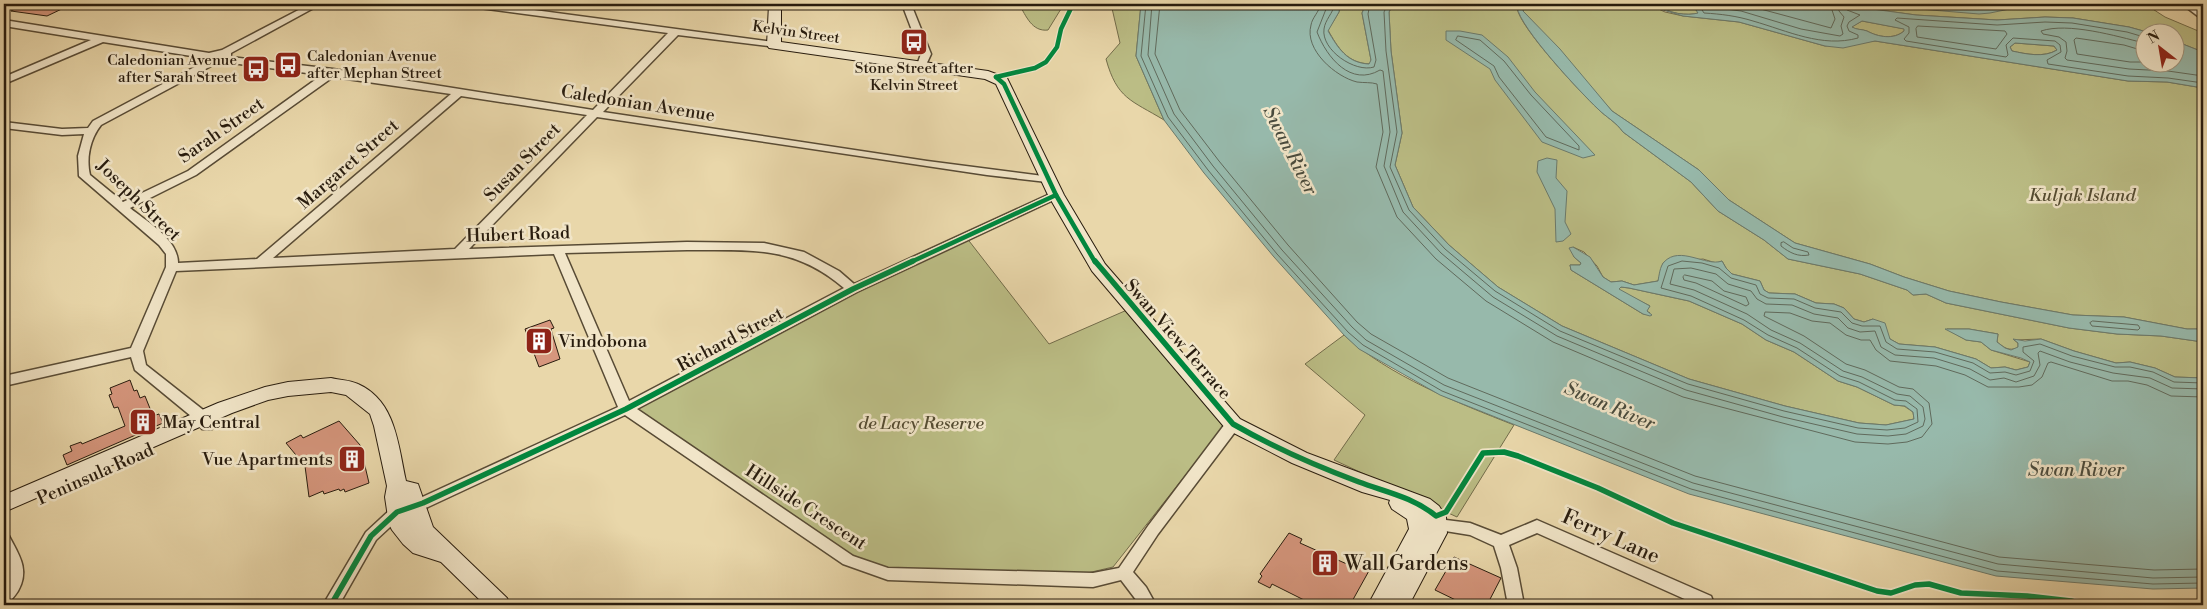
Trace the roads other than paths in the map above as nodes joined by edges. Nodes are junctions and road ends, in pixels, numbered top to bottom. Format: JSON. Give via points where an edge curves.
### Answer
{"nodes":[{"id":1,"x":316,"y":4,"type":"edge"},
{"id":2,"x":472,"y":4,"type":"edge"},
{"id":3,"x":775,"y":4,"type":"edge"},
{"id":4,"x":906,"y":4,"type":"edge"},
{"id":5,"x":2186,"y":4,"type":"edge"},
{"id":6,"x":2203,"y":16,"type":"edge"},
{"id":7,"x":4,"y":23,"type":"edge"},
{"id":8,"x":675,"y":32,"type":"junction"},
{"id":9,"x":103,"y":38,"type":"junction"},
{"id":10,"x":774,"y":45,"type":"junction"},
{"id":11,"x":224,"y":56,"type":"junction"},
{"id":12,"x":210,"y":59,"type":"junction"},
{"id":13,"x":922,"y":66,"type":"junction"},
{"id":14,"x":333,"y":72,"type":"junction"},
{"id":15,"x":996,"y":77,"type":"joint"},
{"id":16,"x":4,"y":80,"type":"edge"},
{"id":17,"x":459,"y":92,"type":"junction"},
{"id":18,"x":593,"y":115,"type":"junction"},
{"id":19,"x":4,"y":125,"type":"edge"},
{"id":20,"x":91,"y":131,"type":"junction"},
{"id":21,"x":1047,"y":178,"type":"junction"},
{"id":22,"x":1056,"y":195,"type":"junction"},
{"id":23,"x":123,"y":208,"type":"junction"},
{"id":24,"x":558,"y":250,"type":"junction"},
{"id":25,"x":458,"y":253,"type":"junction"},
{"id":26,"x":261,"y":262,"type":"junction"},
{"id":27,"x":172,"y":267,"type":"junction"},
{"id":28,"x":853,"y":289,"type":"junction"},
{"id":29,"x":136,"y":351,"type":"junction"},
{"id":30,"x":4,"y":381,"type":"edge"},
{"id":31,"x":626,"y":409,"type":"junction"},
{"id":32,"x":204,"y":421,"type":"junction"},
{"id":33,"x":1233,"y":424,"type":"junction"},
{"id":34,"x":396,"y":486,"type":"junction"},
{"id":35,"x":4,"y":504,"type":"edge"},
{"id":36,"x":417,"y":506,"type":"junction"},
{"id":37,"x":4,"y":515,"type":"edge"},
{"id":38,"x":398,"y":517,"type":"junction"},
{"id":39,"x":1430,"y":519,"type":"junction"},
{"id":40,"x":4,"y":540,"type":"edge"},
{"id":41,"x":1500,"y":542,"type":"junction"},
{"id":42,"x":445,"y":554,"type":"junction"},
{"id":43,"x":1124,"y":573,"type":"junction"},
{"id":44,"x":1405,"y":574,"type":"junction"},
{"id":45,"x":4,"y":597,"type":"edge"},
{"id":46,"x":1705,"y":601,"type":"dead end"},
{"id":47,"x":331,"y":605,"type":"edge"},
{"id":48,"x":499,"y":605,"type":"edge"},
{"id":49,"x":1148,"y":605,"type":"edge"},
{"id":50,"x":1379,"y":605,"type":"edge"},
{"id":51,"x":1398,"y":605,"type":"edge"},
{"id":52,"x":1516,"y":605,"type":"edge"}],
"edges":[{"from":1,"to":11,"type":"street"},
{"from":2,"to":8,"type":"street","name":"Kelvin Street"},
{"from":3,"to":10,"type":"street"},
{"from":4,"to":13,"type":"street","via":[[926,54]]},
{"from":5,"to":6,"type":"street"},
{"from":7,"to":9,"type":"street"},
{"from":8,"to":10,"type":"street","name":"Kelvin Street"},
{"from":8,"to":18,"type":"street","name":"Susan Street"},
{"from":9,"to":12,"type":"street"},
{"from":9,"to":16,"type":"street"},
{"from":10,"to":13,"type":"street","name":"Kelvin Street"},
{"from":11,"to":12,"type":"street"},
{"from":11,"to":14,"type":"street","name":"Caledonian Avenue"},
{"from":12,"to":20,"type":"street","via":[[107,117]]},
{"from":13,"to":15,"type":"street","name":"Kelvin Street"},
{"from":14,"to":17,"type":"street","name":"Caledonian Avenue"},
{"from":14,"to":23,"type":"street","name":"Sarah Street","via":[[192,173]]},
{"from":15,"to":21,"type":"street","name":"Swan View Terrace","via":[[1004,84]]},
{"from":17,"to":18,"type":"street","name":"Caledonian Avenue"},
{"from":17,"to":26,"type":"street","name":"Margaret Street"},
{"from":18,"to":21,"type":"street","name":"Caledonian Avenue","via":[[979,172]]},
{"from":18,"to":25,"type":"street","name":"Susan Street"},
{"from":19,"to":20,"type":"street","via":[[62,132]]},
{"from":20,"to":23,"type":"street","name":"Joseph Street","via":[[82,168],[85,176]]},
{"from":21,"to":22,"type":"street","name":"Swan View Terrace"},
{"from":22,"to":28,"type":"street","name":"Richard Street"},
{"from":22,"to":33,"type":"street","name":"Swan View Terrace","via":[[1098,267]]},
{"from":23,"to":27,"type":"street","name":"Joseph Street","via":[[163,242],[172,253]]},
{"from":24,"to":25,"type":"street","name":"Hubert Road"},
{"from":24,"to":28,"type":"street","name":"Hubert Road","via":[[764,247],[800,255],[835,274]]},
{"from":24,"to":31,"type":"street"},
{"from":25,"to":26,"type":"street","name":"Hubert Road"},
{"from":26,"to":27,"type":"street","name":"Hubert Road"},
{"from":27,"to":29,"type":"street","name":"Joseph Street"},
{"from":28,"to":31,"type":"street","name":"Richard Street"},
{"from":29,"to":30,"type":"street"},
{"from":29,"to":32,"type":"street","via":[[140,368]]},
{"from":31,"to":36,"type":"street","name":"Richard Street"},
{"from":31,"to":43,"type":"street","name":"Hillside Crescent","via":[[848,560],[888,574],[1093,580]]},
{"from":32,"to":34,"type":"street","name":"Peninsula Road","via":[[264,399],[315,394],[360,396],[378,410]]},
{"from":32,"to":35,"type":"street","name":"Peninsula Road"},
{"from":32,"to":37,"type":"street","name":"Peninsula Road"},
{"from":33,"to":39,"type":"street","name":"Swan View Terrace","via":[[1378,489]]},
{"from":33,"to":43,"type":"street"},
{"from":34,"to":36,"type":"street","via":[[412,490]]},
{"from":34,"to":38,"type":"street","name":"Peninsula Road","via":[[394,497]]},
{"from":36,"to":38,"type":"street","name":"Richard Street"},
{"from":36,"to":42,"type":"street","via":[[424,532]]},
{"from":38,"to":42,"type":"street","via":[[410,538],[421,546]]},
{"from":38,"to":47,"type":"street","name":"Richard Street","via":[[364,548]]},
{"from":39,"to":41,"type":"street","via":[[1480,530]]},
{"from":39,"to":44,"type":"street","via":[[1436,533]]},
{"from":40,"to":45,"type":"street","via":[[18,571],[17,581]]},
{"from":41,"to":46,"type":"street","name":"Ferry Lane","via":[[1538,526]]},
{"from":41,"to":52,"type":"street"},
{"from":42,"to":48,"type":"street"},
{"from":43,"to":49,"type":"street"},
{"from":44,"to":50,"type":"street"},
{"from":44,"to":51,"type":"street"}]}
